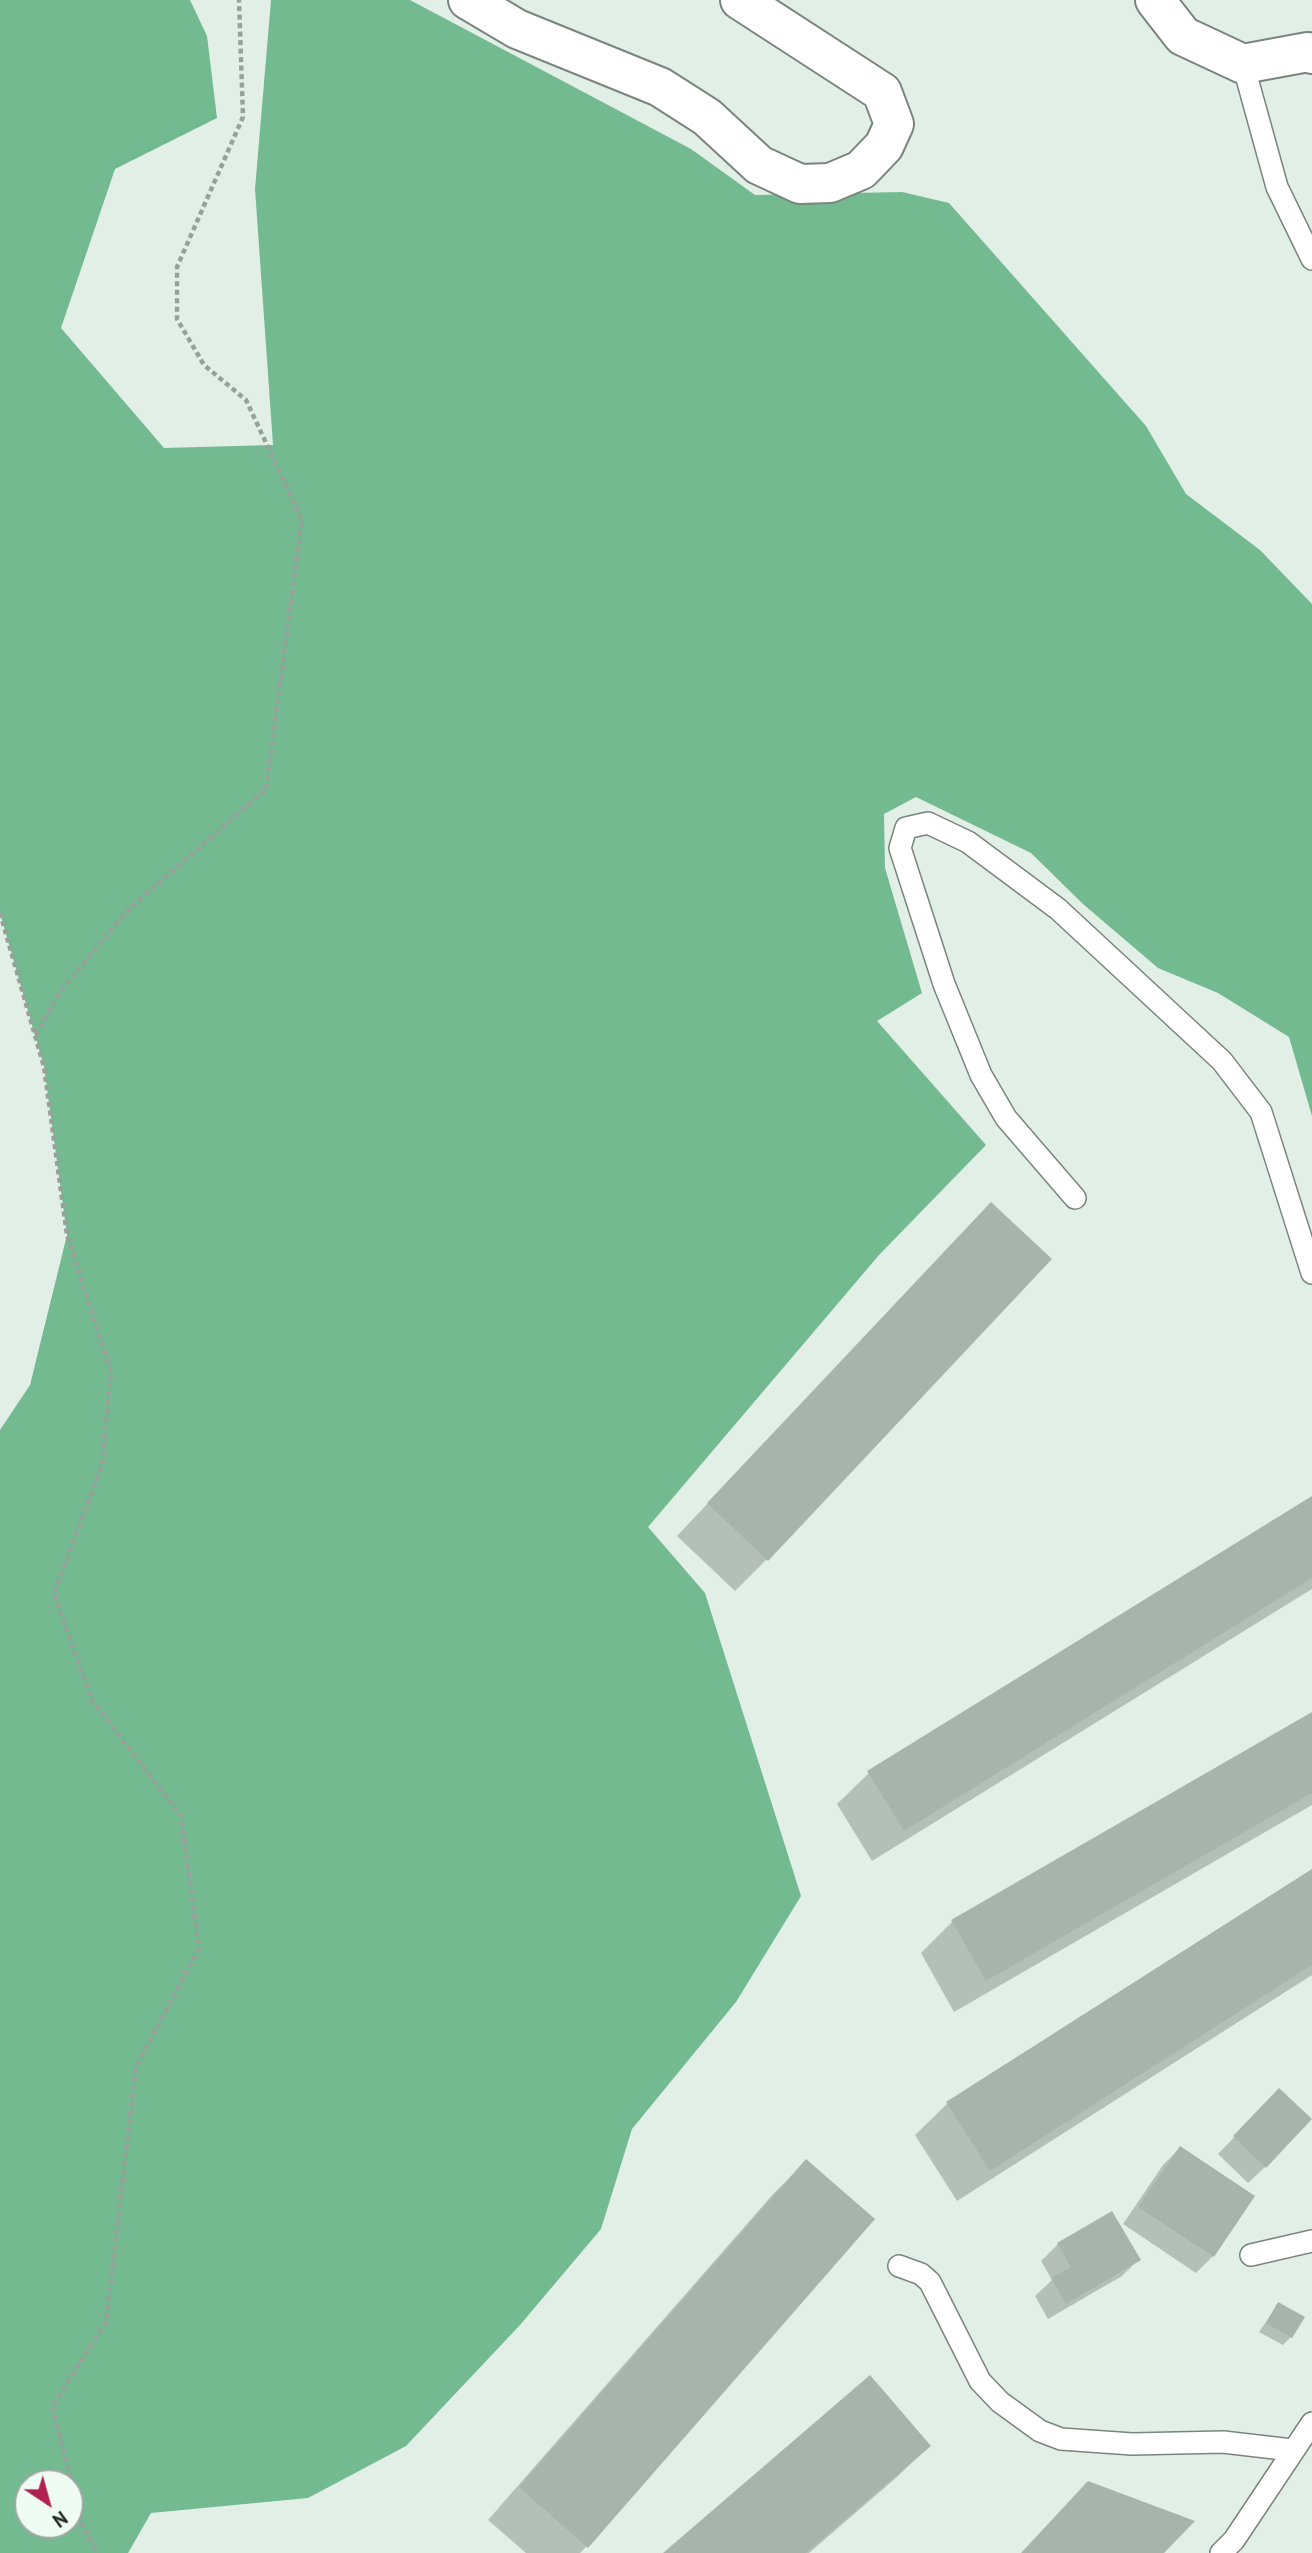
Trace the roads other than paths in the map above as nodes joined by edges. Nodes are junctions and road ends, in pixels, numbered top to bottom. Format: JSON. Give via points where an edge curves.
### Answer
{"nodes":[{"id":1,"x":468,"y":0,"type":"edge"},
{"id":2,"x":740,"y":0,"type":"edge"},
{"id":3,"x":1155,"y":0,"type":"edge"},
{"id":4,"x":1312,"y":54,"type":"edge"},
{"id":5,"x":1242,"y":64,"type":"junction"},
{"id":6,"x":1312,"y":259,"type":"edge"},
{"id":7,"x":1075,"y":1198,"type":"dead end"},
{"id":8,"x":1311,"y":1260,"type":"edge"},
{"id":9,"x":1312,"y":2241,"type":"edge"},
{"id":10,"x":1251,"y":2255,"type":"dead end"},
{"id":11,"x":899,"y":2266,"type":"dead end"},
{"id":12,"x":1312,"y":2423,"type":"edge"},
{"id":13,"x":1292,"y":2449,"type":"junction"},
{"id":14,"x":1221,"y":2553,"type":"edge"}],
"edges":[{"from":1,"to":2,"type":"street","via":[[517,29],[660,87],[707,117],[760,165],[800,184],[830,183],[861,170],[884,146],[894,124],[882,92]]},
{"from":3,"to":5,"type":"street","via":[[1183,36]]},
{"from":4,"to":5,"type":"street"},
{"from":5,"to":6,"type":"lane","via":[[1277,187]]},
{"from":7,"to":8,"type":"lane","via":[[1006,1118],[981,1075],[944,985],[900,848],[905,828],[928,823],[968,842],[1058,909],[1222,1061],[1261,1112]]},
{"from":9,"to":10,"type":"lane"},
{"from":11,"to":13,"type":"lane","via":[[930,2282],[980,2381],[1040,2431],[1061,2439],[1132,2444],[1223,2442]]},
{"from":12,"to":13,"type":"lane"},
{"from":13,"to":14,"type":"lane"}]}
